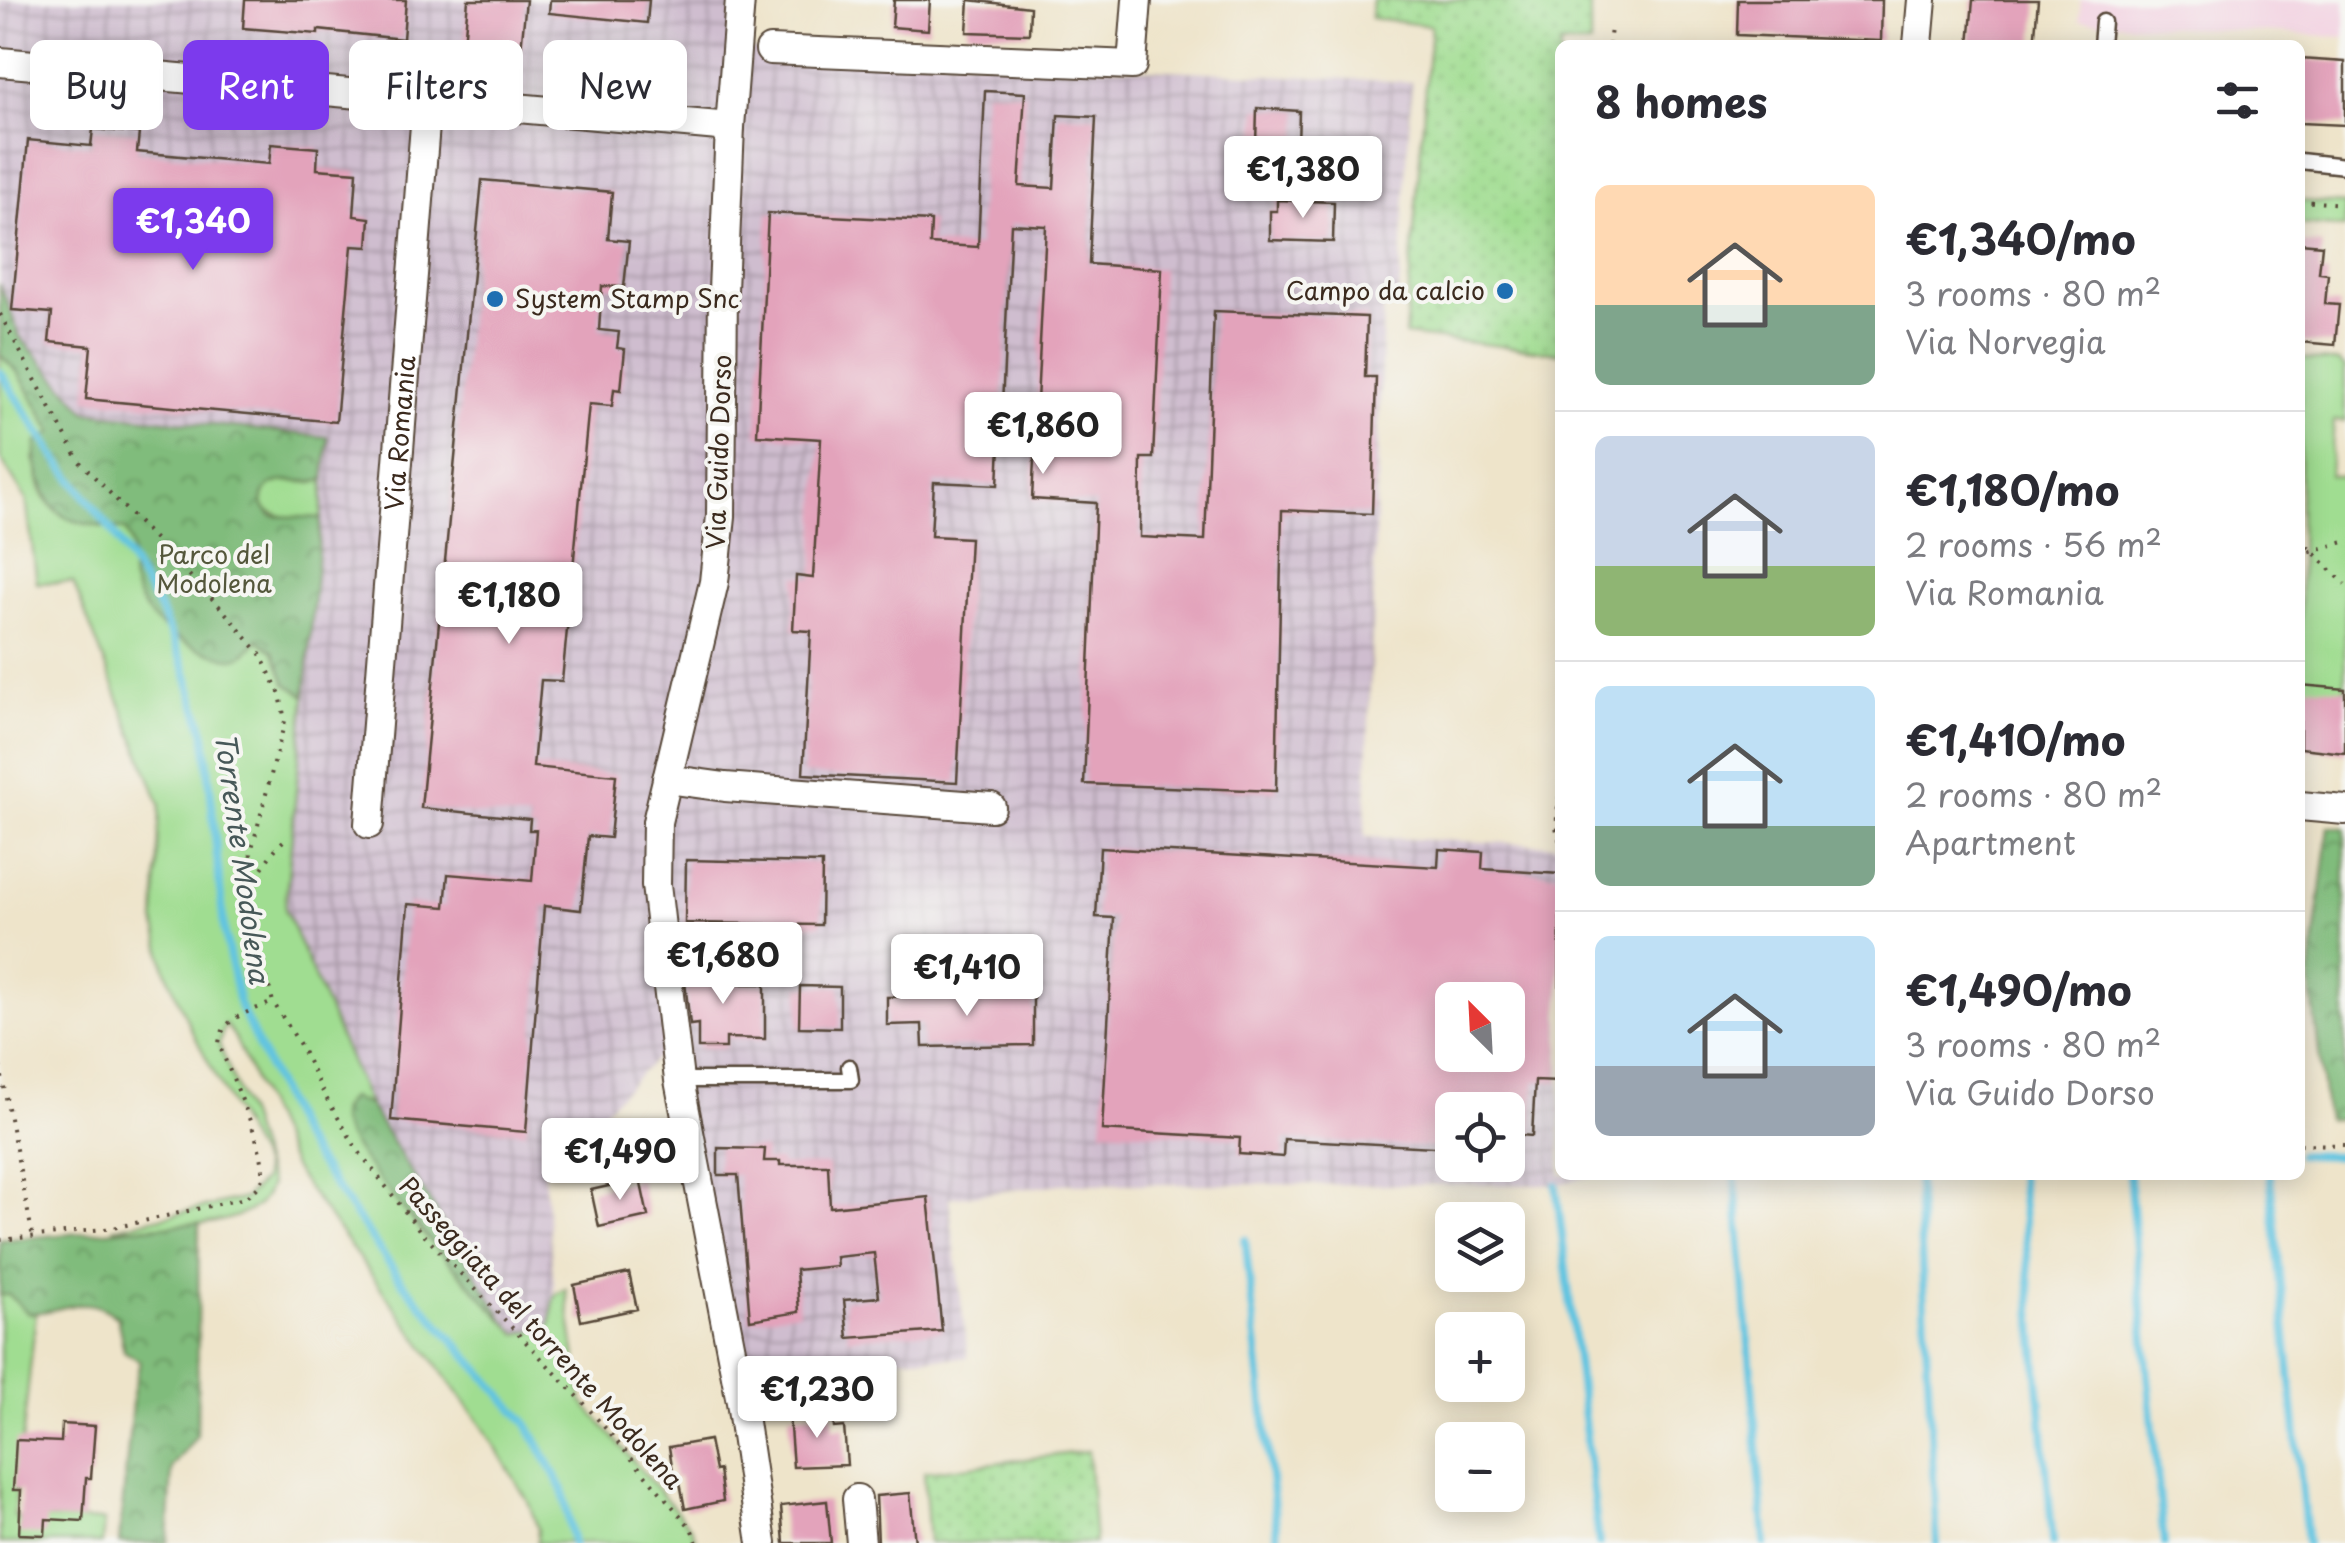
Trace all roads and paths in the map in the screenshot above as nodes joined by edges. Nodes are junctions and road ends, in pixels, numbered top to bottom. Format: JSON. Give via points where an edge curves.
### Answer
{"nodes":[{"id":1,"x":740,"y":0,"type":"edge"},
{"id":2,"x":1136,"y":0,"type":"edge"},
{"id":3,"x":1922,"y":0,"type":"edge"},
{"id":4,"x":2103,"y":22,"type":"dead end"},
{"id":5,"x":1611,"y":28,"type":"dead end"},
{"id":6,"x":1610,"y":40,"type":"edge"},
{"id":7,"x":1918,"y":40,"type":"edge"},
{"id":8,"x":2101,"y":40,"type":"edge"},
{"id":9,"x":770,"y":50,"type":"dead end"},
{"id":10,"x":0,"y":62,"type":"edge"},
{"id":11,"x":349,"y":93,"type":"edge"},
{"id":12,"x":523,"y":109,"type":"edge"},
{"id":13,"x":730,"y":127,"type":"junction"},
{"id":14,"x":424,"y":130,"type":"edge"},
{"id":15,"x":2305,"y":162,"type":"edge"},
{"id":16,"x":2345,"y":166,"type":"edge"},
{"id":17,"x":2305,"y":201,"type":"edge"},
{"id":18,"x":2345,"y":204,"type":"edge"},
{"id":19,"x":0,"y":314,"type":"edge"},
{"id":20,"x":2345,"y":542,"type":"edge"},
{"id":21,"x":2305,"y":544,"type":"edge"},
{"id":22,"x":2310,"y":550,"type":"junction"},
{"id":23,"x":2305,"y":552,"type":"edge"},
{"id":24,"x":2345,"y":584,"type":"edge"},
{"id":25,"x":667,"y":779,"type":"junction"},
{"id":26,"x":2305,"y":806,"type":"edge"},
{"id":27,"x":991,"y":807,"type":"dead end"},
{"id":28,"x":2345,"y":810,"type":"edge"},
{"id":29,"x":369,"y":824,"type":"dead end"},
{"id":30,"x":286,"y":839,"type":"dead end"},
{"id":31,"x":248,"y":883,"type":"junction"},
{"id":32,"x":273,"y":1002,"type":"junction"},
{"id":33,"x":0,"y":1066,"type":"edge"},
{"id":34,"x":849,"y":1067,"type":"dead end"},
{"id":35,"x":680,"y":1080,"type":"junction"},
{"id":36,"x":2305,"y":1144,"type":"edge"},
{"id":37,"x":2345,"y":1145,"type":"edge"},
{"id":38,"x":33,"y":1238,"type":"junction"},
{"id":39,"x":0,"y":1240,"type":"edge"},
{"id":40,"x":857,"y":1499,"type":"dead end"},
{"id":41,"x":697,"y":1543,"type":"edge"},
{"id":42,"x":762,"y":1543,"type":"edge"},
{"id":43,"x":862,"y":1543,"type":"edge"}],
"edges":[{"from":1,"to":13,"type":"street","name":"Via Guido Dorso"},
{"from":2,"to":9,"type":"street","via":[[1132,65]]},
{"from":3,"to":7,"type":"street"},
{"from":4,"to":8,"type":"lane"},
{"from":5,"to":6,"type":"path"},
{"from":10,"to":11,"type":"street"},
{"from":12,"to":13,"type":"street"},
{"from":13,"to":25,"type":"street","name":"Via Guido Dorso","via":[[718,549]]},
{"from":14,"to":29,"type":"street","name":"Via Romania"},
{"from":15,"to":16,"type":"lane"},
{"from":17,"to":18,"type":"path"},
{"from":19,"to":31,"type":"path","name":"Passeggiata del torrente Modolena","via":[[79,461],[223,610],[260,654],[280,694],[285,721],[257,820]]},
{"from":20,"to":22,"type":"path"},
{"from":21,"to":22,"type":"path"},
{"from":22,"to":23,"type":"path"},
{"from":22,"to":24,"type":"path"},
{"from":25,"to":27,"type":"street"},
{"from":25,"to":35,"type":"street","name":"Via Guido Dorso","via":[[657,822],[656,885]]},
{"from":26,"to":28,"type":"street"},
{"from":30,"to":31,"type":"path"},
{"from":31,"to":32,"type":"path","name":"Passeggiata del torrente Modolena"},
{"from":32,"to":38,"type":"path","via":[[224,1024],[219,1044],[262,1166],[255,1190],[246,1198],[113,1228]]},
{"from":32,"to":41,"type":"path","name":"Passeggiata del torrente Modolena","via":[[348,1136],[420,1231],[615,1440],[692,1528]]},
{"from":33,"to":38,"type":"path"},
{"from":34,"to":35,"type":"lane","via":[[851,1080]]},
{"from":35,"to":42,"type":"street","name":"Via Guido Dorso"},
{"from":36,"to":37,"type":"path"},
{"from":38,"to":39,"type":"path"},
{"from":40,"to":43,"type":"street"}]}
